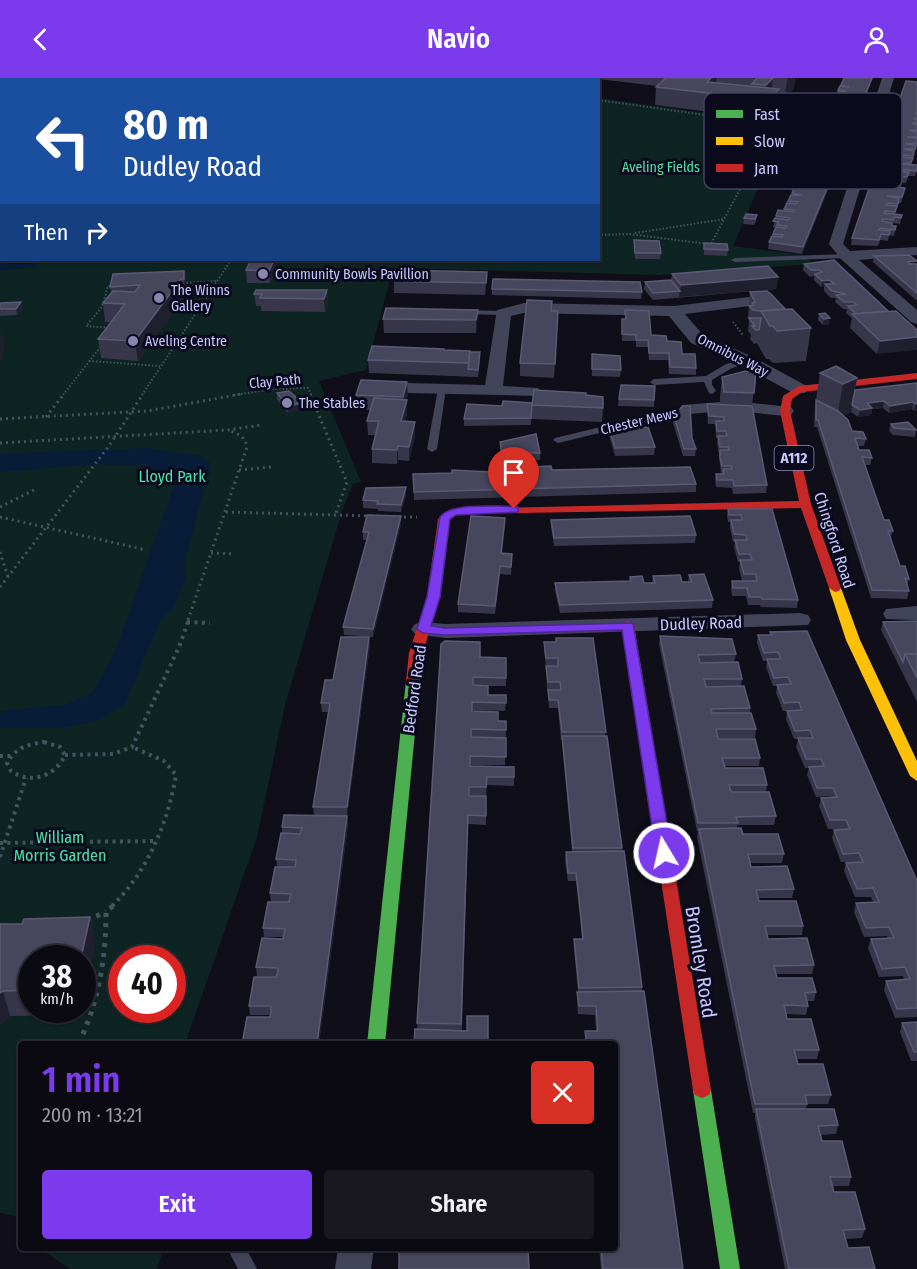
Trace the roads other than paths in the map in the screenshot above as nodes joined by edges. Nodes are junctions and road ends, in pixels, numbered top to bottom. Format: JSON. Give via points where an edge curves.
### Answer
{"nodes":[{"id":1,"x":888,"y":78,"type":"edge"},
{"id":2,"x":883,"y":93,"type":"edge"},
{"id":3,"x":852,"y":189,"type":"edge"},
{"id":4,"x":917,"y":251,"type":"edge"},
{"id":5,"x":846,"y":256,"type":"junction"},
{"id":6,"x":735,"y":260,"type":"dead end"},
{"id":7,"x":767,"y":300,"type":"edge"},
{"id":8,"x":674,"y":311,"type":"junction"},
{"id":9,"x":449,"y":312,"type":"edge"},
{"id":10,"x":503,"y":313,"type":"junction"},
{"id":11,"x":916,"y":318,"type":"edge"},
{"id":12,"x":747,"y":361,"type":"junction"},
{"id":13,"x":917,"y":376,"type":"edge"},
{"id":14,"x":708,"y":379,"type":"junction"},
{"id":15,"x":654,"y":382,"type":"dead end"},
{"id":16,"x":401,"y":388,"type":"edge"},
{"id":17,"x":442,"y":389,"type":"junction"},
{"id":18,"x":799,"y":389,"type":"junction"},
{"id":19,"x":493,"y":391,"type":"junction"},
{"id":20,"x":538,"y":392,"type":"edge"},
{"id":21,"x":716,"y":399,"type":"joint"},
{"id":22,"x":752,"y":408,"type":"edge"},
{"id":23,"x":688,"y":409,"type":"joint"},
{"id":24,"x":784,"y":411,"type":"junction"},
{"id":25,"x":558,"y":440,"type":"dead end"},
{"id":26,"x":432,"y":449,"type":"dead end"},
{"id":27,"x":805,"y":504,"type":"junction"},
{"id":28,"x":800,"y":620,"type":"dead end"},
{"id":29,"x":628,"y":626,"type":"junction"},
{"id":30,"x":423,"y":629,"type":"junction"},
{"id":31,"x":917,"y":776,"type":"edge"},
{"id":32,"x":376,"y":1041,"type":"edge"},
{"id":33,"x":238,"y":1251,"type":"edge"},
{"id":34,"x":356,"y":1251,"type":"edge"},
{"id":35,"x":248,"y":1269,"type":"edge"},
{"id":36,"x":353,"y":1269,"type":"edge"},
{"id":37,"x":730,"y":1269,"type":"edge"}],
"edges":[{"from":1,"to":2,"type":"street"},
{"from":3,"to":5,"type":"street","via":[[836,239]]},
{"from":4,"to":5,"type":"street"},
{"from":5,"to":6,"type":"lane"},
{"from":5,"to":11,"type":"street"},
{"from":7,"to":8,"type":"street","name":"Omnibus Way"},
{"from":8,"to":10,"type":"street","name":"Omnibus Way","via":[[524,308]]},
{"from":8,"to":12,"type":"street","name":"Omnibus Way","via":[[697,339]]},
{"from":9,"to":10,"type":"lane"},
{"from":10,"to":19,"type":"street"},
{"from":12,"to":14,"type":"lane","via":[[729,366]]},
{"from":12,"to":18,"type":"street","name":"Omnibus Way"},
{"from":13,"to":18,"type":"street"},
{"from":14,"to":15,"type":"lane"},
{"from":14,"to":21,"type":"lane"},
{"from":16,"to":17,"type":"street"},
{"from":17,"to":19,"type":"street"},
{"from":17,"to":26,"type":"lane"},
{"from":18,"to":24,"type":"street","via":[[787,398]]},
{"from":19,"to":20,"type":"street"},
{"from":21,"to":23,"type":"street","name":"Chester Mews"},
{"from":22,"to":24,"type":"street"},
{"from":23,"to":25,"type":"lane","name":"Chester Mews"},
{"from":24,"to":27,"type":"street","name":"Chingford Road","number":"A112"},
{"from":27,"to":30,"type":"street","name":"Bedford Road","via":[[455,511],[444,519],[433,597]]},
{"from":27,"to":31,"type":"street","name":"Chingford Road","number":"A112","via":[[853,640]]},
{"from":28,"to":29,"type":"street","name":"Dudley Road"},
{"from":29,"to":30,"type":"street","name":"Dudley Road","via":[[445,632]]},
{"from":29,"to":37,"type":"street","name":"Bromley Road"},
{"from":30,"to":32,"type":"street","name":"Bedford Road","via":[[416,652]]},
{"from":33,"to":35,"type":"lane"},
{"from":34,"to":36,"type":"street"}]}
